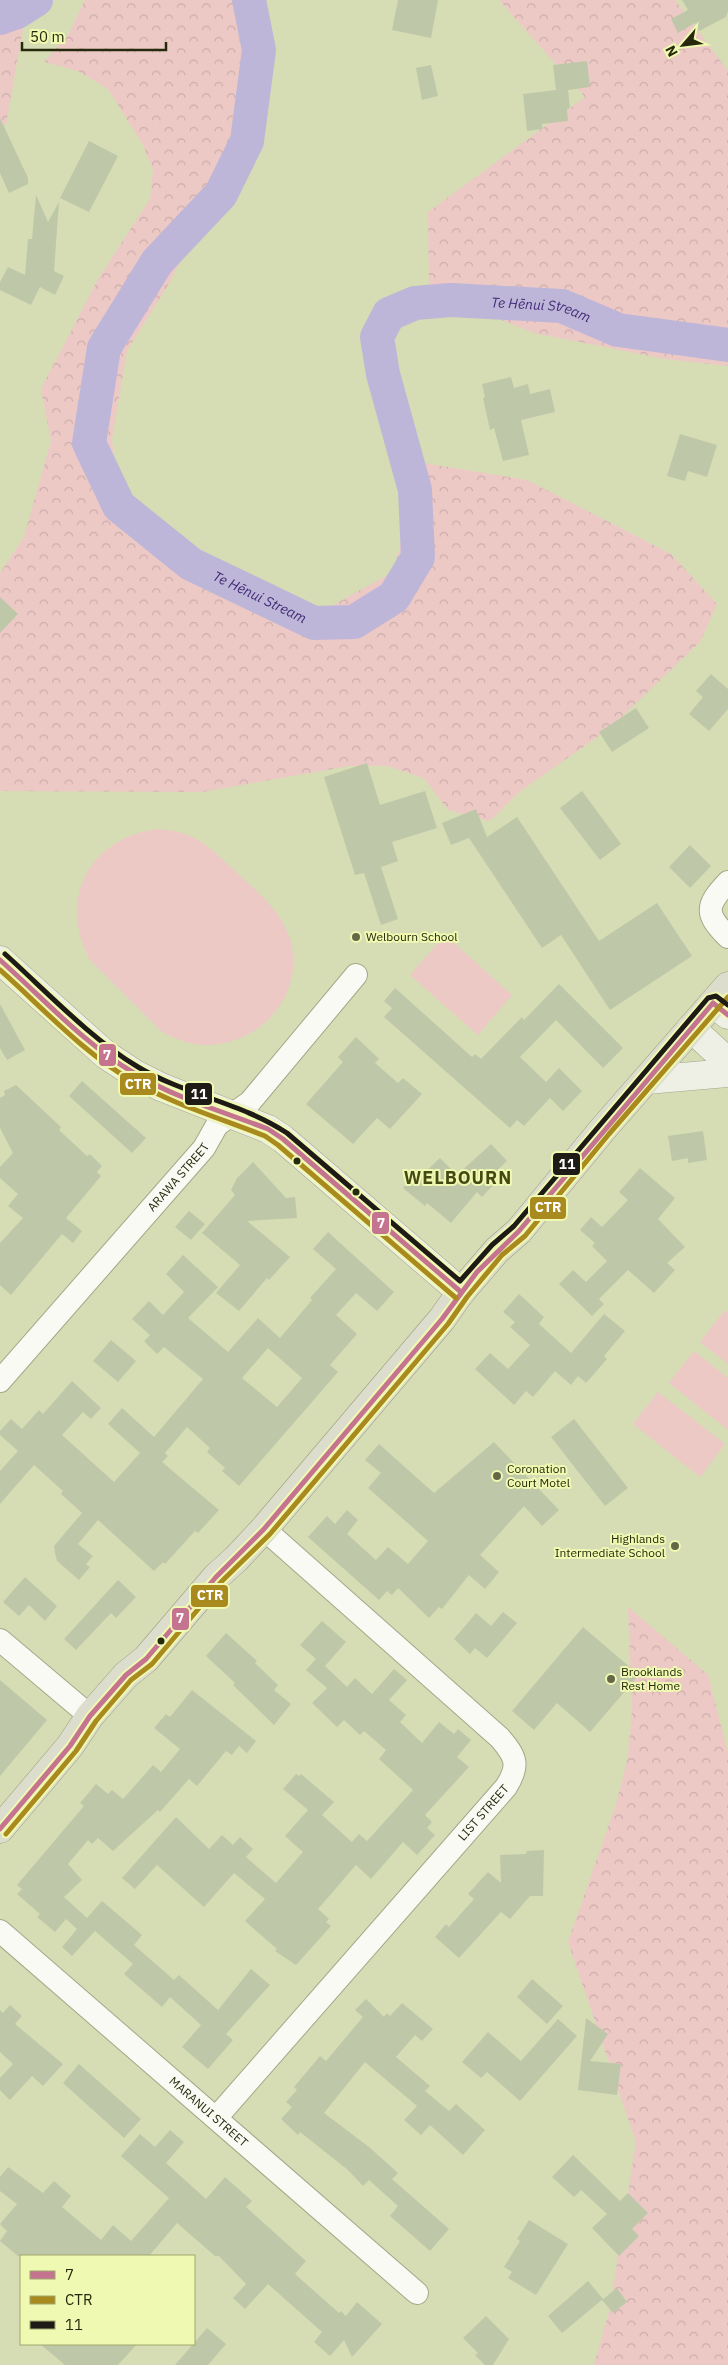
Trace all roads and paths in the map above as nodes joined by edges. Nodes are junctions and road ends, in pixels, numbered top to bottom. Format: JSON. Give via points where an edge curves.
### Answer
{"nodes":[{"id":1,"x":728,"y":882,"type":"edge"},
{"id":2,"x":728,"y":937,"type":"edge"},
{"id":3,"x":0,"y":960,"type":"edge"},
{"id":4,"x":356,"y":975,"type":"dead end"},
{"id":5,"x":723,"y":1001,"type":"edge"},
{"id":6,"x":691,"y":1028,"type":"junction"},
{"id":7,"x":728,"y":1062,"type":"edge"},
{"id":8,"x":728,"y":1073,"type":"edge"},
{"id":9,"x":647,"y":1080,"type":"junction"},
{"id":10,"x":232,"y":1114,"type":"junction"},
{"id":11,"x":461,"y":1292,"type":"junction"},
{"id":12,"x":0,"y":1382,"type":"edge"},
{"id":13,"x":264,"y":1529,"type":"junction"},
{"id":14,"x":0,"y":1640,"type":"edge"},
{"id":15,"x":90,"y":1716,"type":"junction"},
{"id":16,"x":0,"y":1829,"type":"edge"},
{"id":17,"x":0,"y":1932,"type":"edge"},
{"id":18,"x":216,"y":2118,"type":"junction"},
{"id":19,"x":417,"y":2293,"type":"dead end"}],
"edges":[{"from":1,"to":2,"type":"street","via":[[715,898],[711,918]]},
{"from":3,"to":10,"type":"main road","via":[[106,1055],[161,1087]]},
{"from":4,"to":10,"type":"street","name":"ARAWA STREET","via":[[250,1102]]},
{"from":5,"to":6,"type":"highway"},
{"from":6,"to":7,"type":"main road"},
{"from":6,"to":9,"type":"highway"},
{"from":8,"to":9,"type":"main road"},
{"from":9,"to":11,"type":"highway","via":[[519,1231]]},
{"from":10,"to":11,"type":"main road","via":[[268,1129],[298,1150]]},
{"from":10,"to":12,"type":"street","name":"ARAWA STREET","via":[[217,1125],[204,1148]]},
{"from":11,"to":13,"type":"highway","via":[[442,1319]]},
{"from":13,"to":15,"type":"highway"},
{"from":13,"to":18,"type":"street","name":"LIST STREET","via":[[500,1738],[516,1765],[506,1787]]},
{"from":14,"to":15,"type":"street"},
{"from":15,"to":16,"type":"highway","via":[[70,1746]]},
{"from":17,"to":18,"type":"street","name":"MARANUI STREET"},
{"from":18,"to":19,"type":"street","name":"MARANUI STREET"}]}
